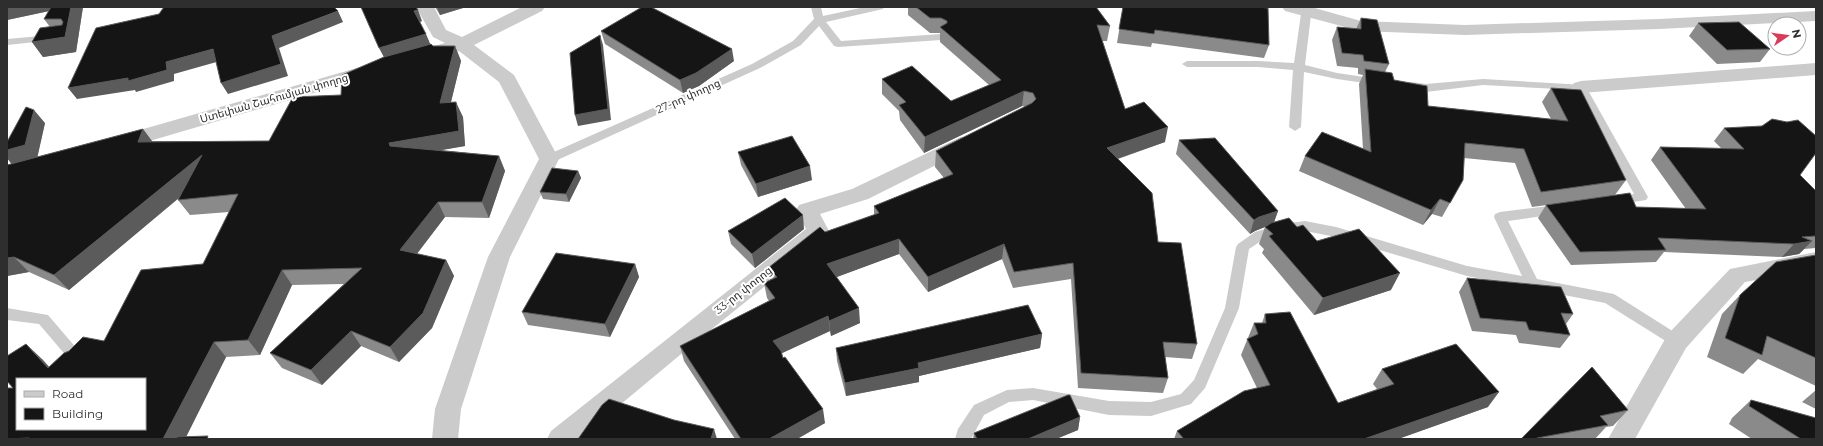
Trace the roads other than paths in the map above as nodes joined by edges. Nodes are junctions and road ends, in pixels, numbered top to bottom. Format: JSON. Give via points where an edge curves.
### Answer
{"nodes":[{"id":1,"x":425,"y":7,"type":"edge"},
{"id":2,"x":536,"y":7,"type":"edge"},
{"id":3,"x":816,"y":7,"type":"edge"},
{"id":4,"x":879,"y":7,"type":"edge"},
{"id":5,"x":1302,"y":9,"type":"edge"},
{"id":6,"x":1816,"y":16,"type":"edge"},
{"id":7,"x":819,"y":20,"type":"junction"},
{"id":8,"x":59,"y":37,"type":"edge"},
{"id":9,"x":941,"y":37,"type":"edge"},
{"id":10,"x":7,"y":42,"type":"edge"},
{"id":11,"x":462,"y":44,"type":"junction"},
{"id":12,"x":410,"y":59,"type":"edge"},
{"id":13,"x":1187,"y":64,"type":"dead end"},
{"id":14,"x":388,"y":65,"type":"edge"},
{"id":15,"x":1300,"y":67,"type":"junction"},
{"id":16,"x":1816,"y":69,"type":"edge"},
{"id":17,"x":1581,"y":87,"type":"junction"},
{"id":18,"x":1295,"y":127,"type":"dead end"},
{"id":19,"x":981,"y":134,"type":"edge"},
{"id":20,"x":104,"y":148,"type":"edge"},
{"id":21,"x":549,"y":159,"type":"junction"},
{"id":22,"x":1604,"y":203,"type":"edge"},
{"id":23,"x":1573,"y":208,"type":"edge"},
{"id":24,"x":1816,"y":261,"type":"edge"},
{"id":25,"x":1532,"y":283,"type":"junction"},
{"id":26,"x":7,"y":314,"type":"edge"},
{"id":27,"x":1677,"y":341,"type":"junction"},
{"id":28,"x":79,"y":361,"type":"edge"},
{"id":29,"x":445,"y":439,"type":"edge"},
{"id":30,"x":560,"y":439,"type":"edge"},
{"id":31,"x":963,"y":439,"type":"edge"},
{"id":32,"x":1621,"y":439,"type":"edge"}],
"edges":[{"from":1,"to":11,"type":"street","via":[[439,33]]},
{"from":2,"to":11,"type":"street"},
{"from":3,"to":7,"type":"lane"},
{"from":4,"to":7,"type":"lane"},
{"from":5,"to":6,"type":"street","via":[[1360,26],[1465,30]]},
{"from":5,"to":15,"type":"lane"},
{"from":7,"to":9,"type":"lane","via":[[838,44]]},
{"from":7,"to":21,"type":"lane","name":"27-րդ փողոց","via":[[797,43],[756,66]]},
{"from":8,"to":10,"type":"lane"},
{"from":11,"to":12,"type":"street"},
{"from":11,"to":21,"type":"street","via":[[507,79]]},
{"from":13,"to":15,"type":"lane"},
{"from":14,"to":20,"type":"street","name":"Ստեփան Շահումյան փողոց"},
{"from":15,"to":17,"type":"lane","via":[[1337,76],[1426,88],[1483,82]]},
{"from":15,"to":18,"type":"lane"},
{"from":16,"to":17,"type":"street"},
{"from":17,"to":22,"type":"lane","via":[[1642,197]]},
{"from":19,"to":30,"type":"street","name":"33-րդ փողոց","via":[[860,194],[807,210],[818,231]]},
{"from":21,"to":29,"type":"street","via":[[499,257],[448,409]]},
{"from":23,"to":25,"type":"lane","via":[[1500,217]]},
{"from":24,"to":27,"type":"street","via":[[1738,275]]},
{"from":25,"to":27,"type":"lane","via":[[1609,298]]},
{"from":25,"to":31,"type":"lane","via":[[1467,271],[1336,232],[1305,226],[1260,234],[1243,247],[1232,308],[1200,384],[1186,399],[1151,409],[1108,408],[1033,394],[1007,396],[978,410]]},
{"from":26,"to":28,"type":"lane","via":[[43,319]]},
{"from":27,"to":32,"type":"street"}]}
